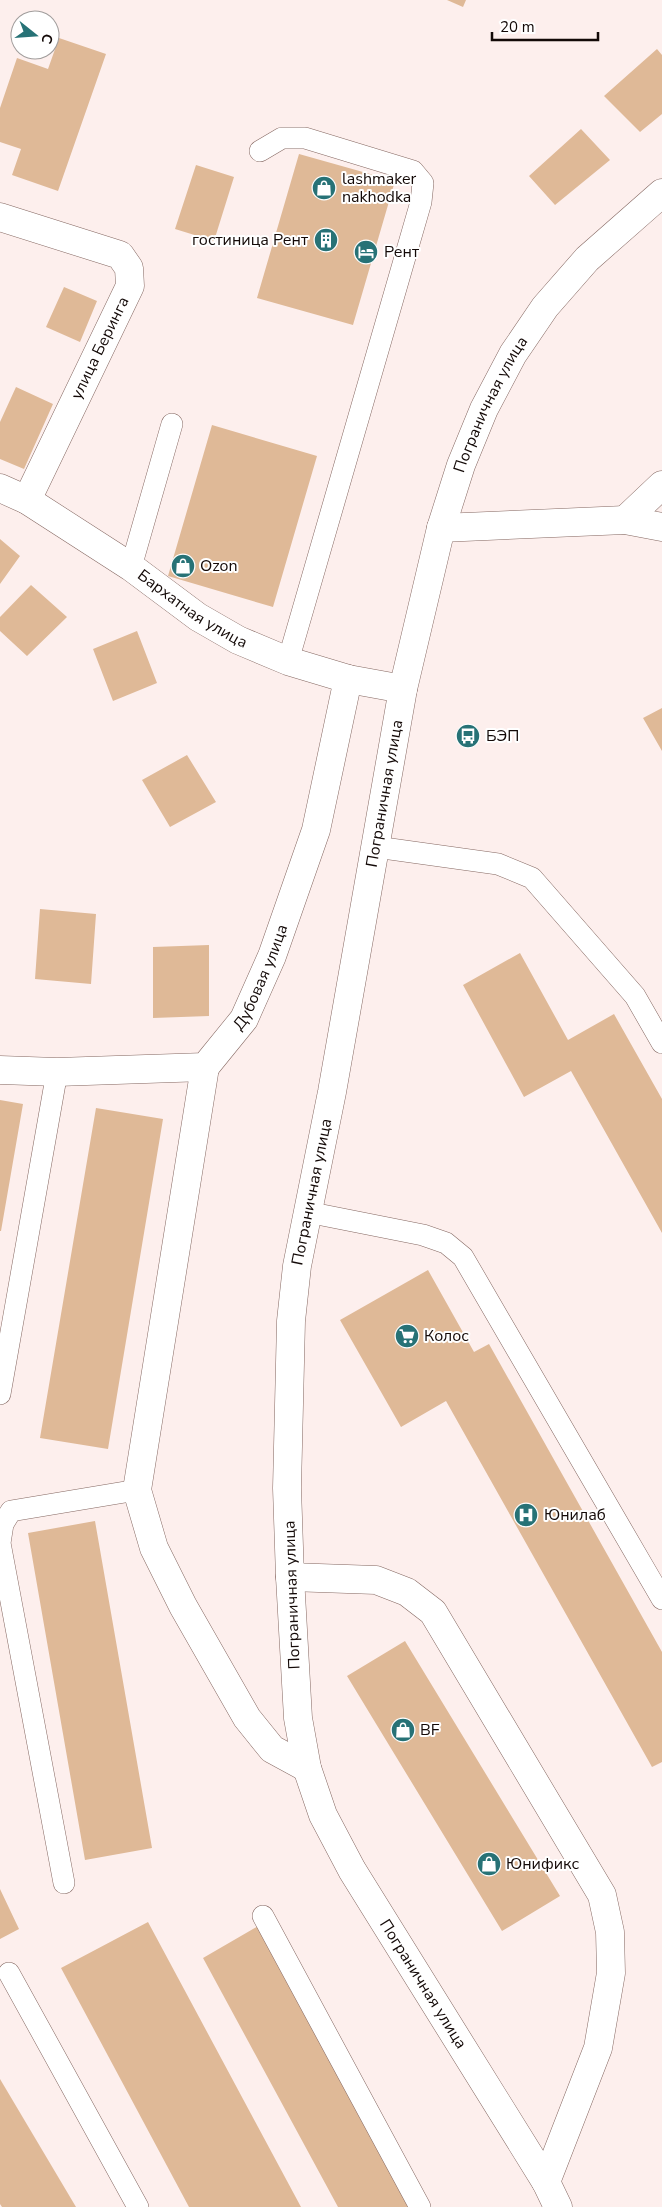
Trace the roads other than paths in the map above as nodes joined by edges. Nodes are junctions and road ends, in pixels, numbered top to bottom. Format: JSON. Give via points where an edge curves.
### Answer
{"nodes":[{"id":1,"x":260,"y":150,"type":"dead end"},
{"id":2,"x":662,"y":193,"type":"edge"},
{"id":3,"x":0,"y":217,"type":"edge"},
{"id":4,"x":172,"y":424,"type":"dead end"},
{"id":5,"x":662,"y":485,"type":"edge"},
{"id":6,"x":0,"y":488,"type":"edge"},
{"id":7,"x":27,"y":500,"type":"junction"},
{"id":8,"x":625,"y":520,"type":"junction"},
{"id":9,"x":662,"y":527,"type":"edge"},
{"id":10,"x":440,"y":528,"type":"junction"},
{"id":11,"x":131,"y":567,"type":"junction"},
{"id":12,"x":288,"y":661,"type":"junction"},
{"id":13,"x":348,"y":679,"type":"junction"},
{"id":14,"x":403,"y":689,"type":"junction"},
{"id":15,"x":376,"y":847,"type":"junction"},
{"id":16,"x":662,"y":1043,"type":"edge"},
{"id":17,"x":205,"y":1067,"type":"junction"},
{"id":18,"x":0,"y":1070,"type":"edge"},
{"id":19,"x":57,"y":1072,"type":"junction"},
{"id":20,"x":306,"y":1212,"type":"junction"},
{"id":21,"x":0,"y":1394,"type":"edge"},
{"id":22,"x":137,"y":1490,"type":"junction"},
{"id":23,"x":290,"y":1577,"type":"junction"},
{"id":24,"x":662,"y":1599,"type":"edge"},
{"id":25,"x":307,"y":1768,"type":"junction"},
{"id":26,"x":64,"y":1882,"type":"dead end"},
{"id":27,"x":263,"y":1916,"type":"dead end"},
{"id":28,"x":8,"y":1973,"type":"dead end"},
{"id":29,"x":546,"y":2182,"type":"junction"},
{"id":30,"x":138,"y":2207,"type":"edge"},
{"id":31,"x":420,"y":2207,"type":"edge"},
{"id":32,"x":558,"y":2207,"type":"edge"}],
"edges":[{"from":1,"to":12,"type":"lane","via":[[282,138],[305,138],[413,171],[422,183],[421,202]]},
{"from":2,"to":10,"type":"street","name":"Пограничная улица","via":[[588,259],[545,307],[513,354],[484,408]]},
{"from":3,"to":7,"type":"street","name":"улица Беринга","via":[[120,255],[129,268],[130,286]]},
{"from":4,"to":11,"type":"lane"},
{"from":5,"to":8,"type":"street"},
{"from":6,"to":7,"type":"street","name":"Бархатная улица"},
{"from":7,"to":11,"type":"street","name":"Бархатная улица"},
{"from":8,"to":9,"type":"street"},
{"from":8,"to":10,"type":"street"},
{"from":10,"to":14,"type":"street","name":"Пограничная улица"},
{"from":11,"to":12,"type":"street","name":"Бархатная улица","via":[[198,618],[238,640]]},
{"from":12,"to":13,"type":"street","name":"Бархатная улица"},
{"from":13,"to":14,"type":"street","name":"Бархатная улица"},
{"from":13,"to":17,"type":"street","name":"Дубовая улица","via":[[316,830],[272,956],[244,1019]]},
{"from":14,"to":15,"type":"street","name":"Пограничная улица"},
{"from":15,"to":16,"type":"lane","via":[[498,864],[532,878],[635,996]]},
{"from":15,"to":20,"type":"street","name":"Пограничная улица","via":[[332,1092]]},
{"from":17,"to":19,"type":"street"},
{"from":17,"to":22,"type":"street"},
{"from":18,"to":19,"type":"street"},
{"from":19,"to":21,"type":"lane"},
{"from":20,"to":23,"type":"street","name":"Пограничная улица","via":[[291,1321],[287,1488]]},
{"from":20,"to":24,"type":"lane","via":[[423,1234],[446,1243],[463,1257]]},
{"from":22,"to":25,"type":"street","via":[[154,1548],[247,1718],[272,1749]]},
{"from":22,"to":26,"type":"lane","via":[[11,1511],[3,1524],[0,1543]]},
{"from":23,"to":25,"type":"street","name":"Пограничная улица","via":[[298,1718]]},
{"from":23,"to":29,"type":"street","via":[[376,1580],[407,1592],[432,1612],[602,1895],[610,1932],[611,1972],[598,2048]]},
{"from":25,"to":29,"type":"street","name":"Пограничная улица","via":[[323,1814],[352,1870]]},
{"from":27,"to":31,"type":"lane"},
{"from":28,"to":30,"type":"lane"},
{"from":29,"to":32,"type":"street","name":"Пограничная улица"}]}
